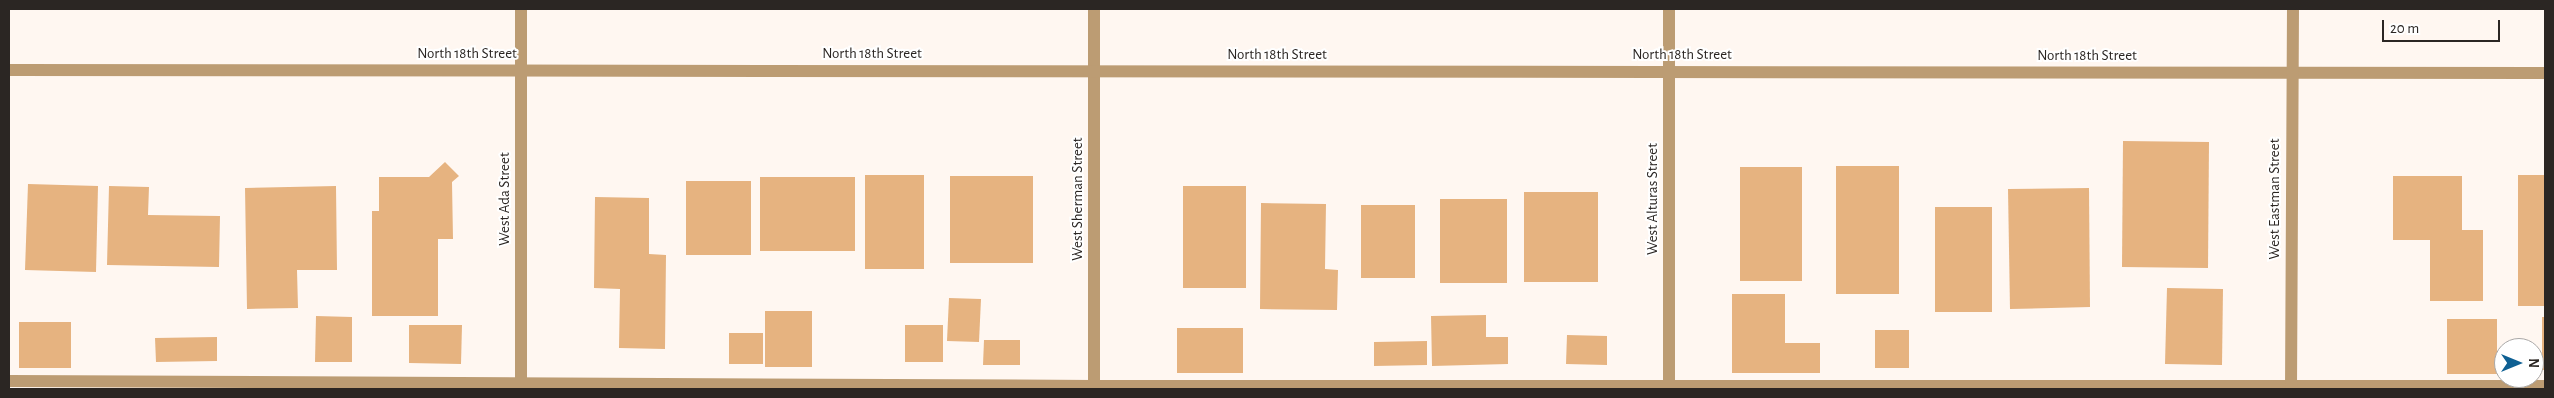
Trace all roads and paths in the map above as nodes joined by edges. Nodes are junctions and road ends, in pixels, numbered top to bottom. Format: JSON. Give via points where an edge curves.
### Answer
{"nodes":[{"id":1,"x":521,"y":9,"type":"edge"},
{"id":2,"x":1094,"y":9,"type":"edge"},
{"id":3,"x":1669,"y":9,"type":"edge"},
{"id":4,"x":2292,"y":9,"type":"edge"},
{"id":5,"x":9,"y":70,"type":"edge"},
{"id":6,"x":521,"y":70,"type":"junction"},
{"id":7,"x":1094,"y":71,"type":"junction"},
{"id":8,"x":1669,"y":71,"type":"junction"},
{"id":9,"x":2292,"y":73,"type":"junction"},
{"id":10,"x":2545,"y":73,"type":"edge"},
{"id":11,"x":9,"y":381,"type":"edge"},
{"id":12,"x":521,"y":386,"type":"edge"},
{"id":13,"x":2545,"y":386,"type":"edge"},
{"id":14,"x":1669,"y":387,"type":"edge"},
{"id":15,"x":1094,"y":388,"type":"edge"},
{"id":16,"x":2291,"y":388,"type":"edge"}],
"edges":[{"from":1,"to":6,"type":"street","name":"West Ada Street"},
{"from":2,"to":7,"type":"street","name":"West Sherman Street"},
{"from":3,"to":8,"type":"street","name":"West Alturas Street"},
{"from":4,"to":9,"type":"street","name":"West Eastman Street"},
{"from":5,"to":6,"type":"street","name":"North 18th Street"},
{"from":6,"to":7,"type":"street","name":"North 18th Street"},
{"from":6,"to":12,"type":"street","name":"West Ada Street"},
{"from":7,"to":8,"type":"street","name":"North 18th Street"},
{"from":7,"to":15,"type":"street","name":"West Sherman Street"},
{"from":8,"to":9,"type":"street","name":"North 18th Street"},
{"from":8,"to":14,"type":"street","name":"West Alturas Street"},
{"from":9,"to":10,"type":"street","name":"North 18th Street"},
{"from":9,"to":16,"type":"street","name":"West Eastman Street"},
{"from":11,"to":12,"type":"street"},
{"from":12,"to":15,"type":"street"},
{"from":13,"to":16,"type":"street"},
{"from":14,"to":15,"type":"street"},
{"from":14,"to":16,"type":"street"}]}
